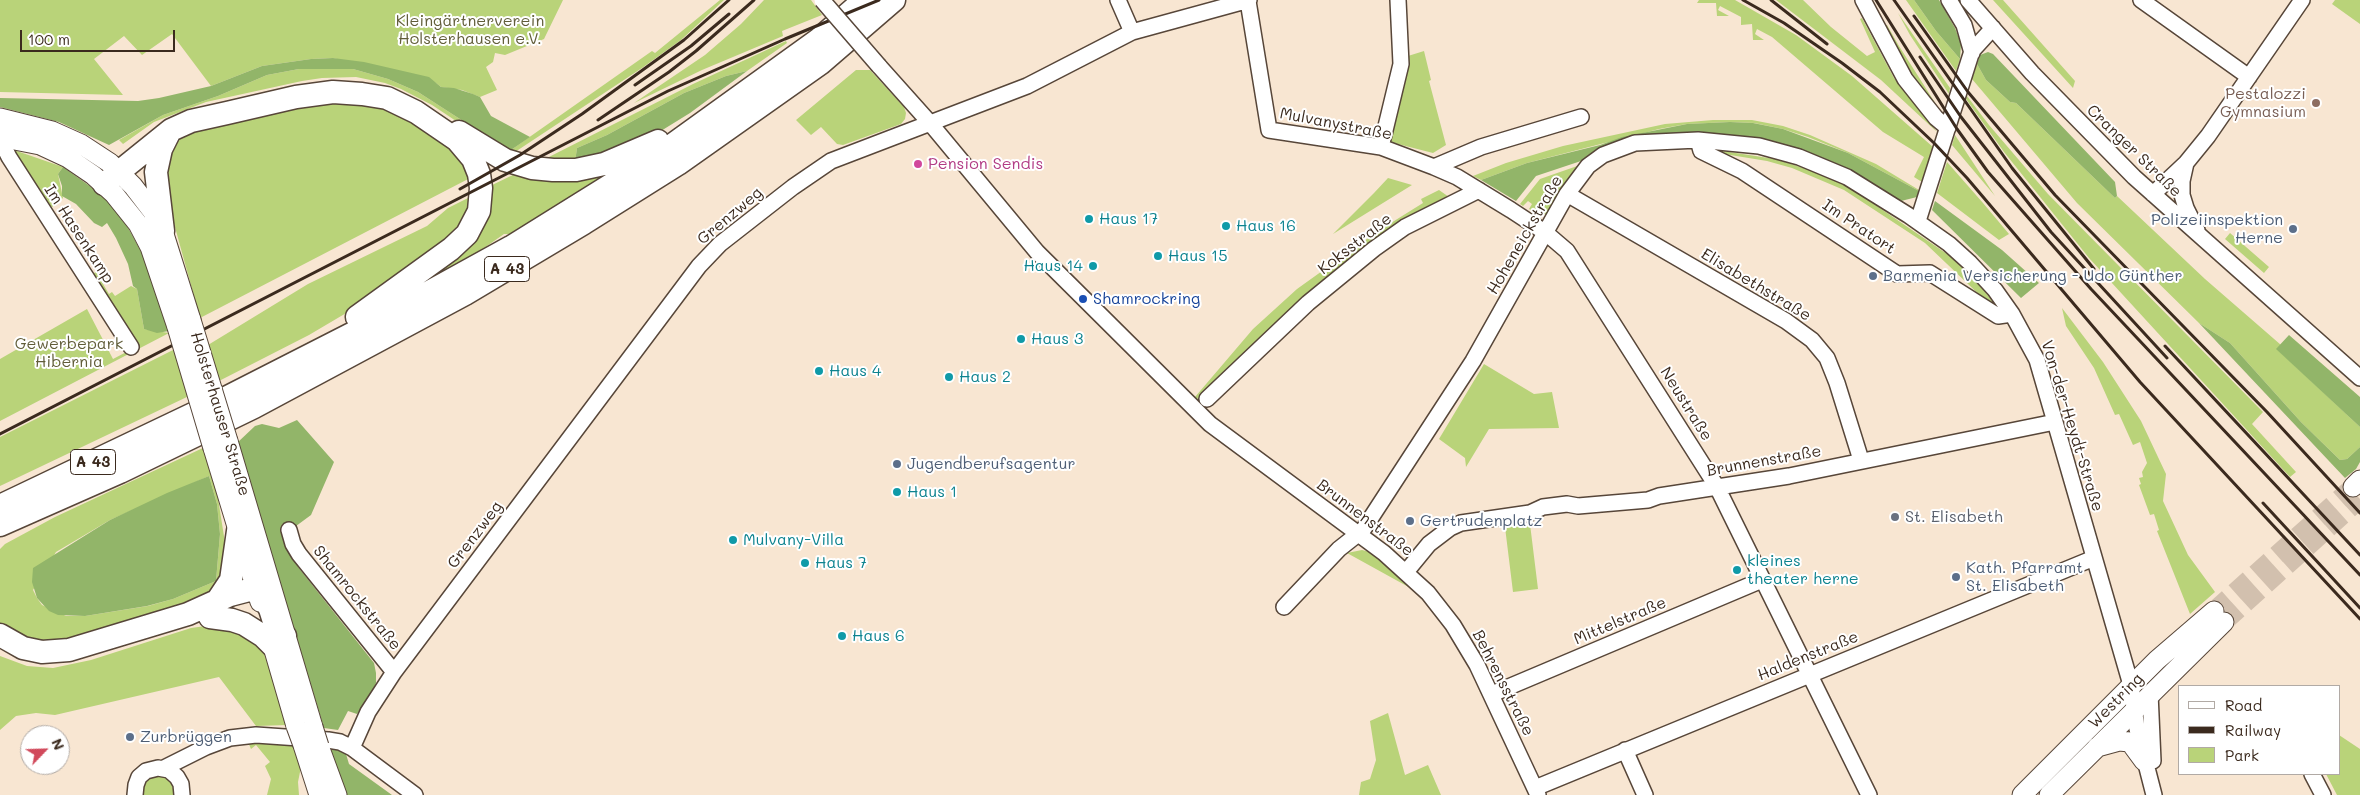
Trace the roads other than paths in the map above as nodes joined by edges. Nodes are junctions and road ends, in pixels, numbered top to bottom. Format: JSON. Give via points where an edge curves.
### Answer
{"nodes":[{"id":1,"x":822,"y":0,"type":"edge"},
{"id":2,"x":864,"y":0,"type":"edge"},
{"id":3,"x":894,"y":0,"type":"edge"},
{"id":4,"x":1118,"y":0,"type":"edge"},
{"id":5,"x":1248,"y":0,"type":"edge"},
{"id":6,"x":1398,"y":0,"type":"edge"},
{"id":7,"x":1863,"y":0,"type":"edge"},
{"id":8,"x":1949,"y":0,"type":"edge"},
{"id":9,"x":1968,"y":0,"type":"edge"},
{"id":10,"x":2142,"y":0,"type":"edge"},
{"id":11,"x":2302,"y":0,"type":"edge"},
{"id":12,"x":1993,"y":28,"type":"junction"},
{"id":13,"x":1132,"y":32,"type":"junction"},
{"id":14,"x":1972,"y":53,"type":"junction"},
{"id":15,"x":2249,"y":77,"type":"junction"},
{"id":16,"x":740,"y":98,"type":"junction"},
{"id":17,"x":1581,"y":117,"type":"dead end"},
{"id":18,"x":0,"y":118,"type":"edge"},
{"id":19,"x":930,"y":122,"type":"junction"},
{"id":20,"x":1948,"y":128,"type":"junction"},
{"id":21,"x":172,"y":130,"type":"junction"},
{"id":22,"x":0,"y":138,"type":"edge"},
{"id":23,"x":1698,"y":140,"type":"junction"},
{"id":24,"x":1381,"y":147,"type":"junction"},
{"id":25,"x":2186,"y":163,"type":"junction"},
{"id":26,"x":1434,"y":167,"type":"junction"},
{"id":27,"x":107,"y":174,"type":"junction"},
{"id":28,"x":1479,"y":190,"type":"junction"},
{"id":29,"x":1567,"y":194,"type":"junction"},
{"id":30,"x":2153,"y":194,"type":"junction"},
{"id":31,"x":1918,"y":221,"type":"junction"},
{"id":32,"x":163,"y":231,"type":"junction"},
{"id":33,"x":1546,"y":233,"type":"junction"},
{"id":34,"x":2201,"y":238,"type":"junction"},
{"id":35,"x":2012,"y":314,"type":"junction"},
{"id":36,"x":184,"y":324,"type":"junction"},
{"id":37,"x":131,"y":347,"type":"dead end"},
{"id":38,"x":2334,"y":353,"type":"junction"},
{"id":39,"x":2360,"y":366,"type":"edge"},
{"id":40,"x":276,"y":372,"type":"junction"},
{"id":41,"x":2360,"y":378,"type":"edge"},
{"id":42,"x":1207,"y":399,"type":"dead end"},
{"id":43,"x":2055,"y":422,"type":"junction"},
{"id":44,"x":220,"y":445,"type":"junction"},
{"id":45,"x":1861,"y":460,"type":"junction"},
{"id":46,"x":120,"y":472,"type":"junction"},
{"id":47,"x":1717,"y":487,"type":"junction"},
{"id":48,"x":0,"y":506,"type":"edge"},
{"id":49,"x":0,"y":526,"type":"edge"},
{"id":50,"x":289,"y":530,"type":"dead end"},
{"id":51,"x":238,"y":531,"type":"junction"},
{"id":52,"x":1359,"y":534,"type":"junction"},
{"id":53,"x":0,"y":540,"type":"edge"},
{"id":54,"x":2094,"y":558,"type":"junction"},
{"id":55,"x":1406,"y":572,"type":"junction"},
{"id":56,"x":1762,"y":580,"type":"junction"},
{"id":57,"x":261,"y":590,"type":"junction"},
{"id":58,"x":1284,"y":607,"type":"dead end"},
{"id":59,"x":214,"y":609,"type":"junction"},
{"id":60,"x":0,"y":635,"type":"edge"},
{"id":61,"x":279,"y":641,"type":"junction"},
{"id":62,"x":0,"y":648,"type":"edge"},
{"id":63,"x":394,"y":672,"type":"junction"},
{"id":64,"x":1810,"y":674,"type":"junction"},
{"id":65,"x":2131,"y":686,"type":"junction"},
{"id":66,"x":2150,"y":693,"type":"junction"},
{"id":67,"x":1492,"y":694,"type":"junction"},
{"id":68,"x":2135,"y":708,"type":"junction"},
{"id":69,"x":311,"y":746,"type":"junction"},
{"id":70,"x":352,"y":748,"type":"junction"},
{"id":71,"x":2096,"y":748,"type":"junction"},
{"id":72,"x":1625,"y":750,"type":"junction"},
{"id":73,"x":191,"y":756,"type":"junction"},
{"id":74,"x":2144,"y":761,"type":"junction"},
{"id":75,"x":164,"y":768,"type":"junction"},
{"id":76,"x":2312,"y":775,"type":"edge"},
{"id":77,"x":181,"y":788,"type":"edge"},
{"id":78,"x":1537,"y":791,"type":"edge"},
{"id":79,"x":135,"y":795,"type":"edge"},
{"id":80,"x":319,"y":795,"type":"edge"},
{"id":81,"x":337,"y":795,"type":"edge"},
{"id":82,"x":415,"y":795,"type":"edge"},
{"id":83,"x":1645,"y":795,"type":"edge"},
{"id":84,"x":1869,"y":795,"type":"edge"},
{"id":85,"x":2022,"y":795,"type":"edge"},
{"id":86,"x":2049,"y":795,"type":"edge"},
{"id":87,"x":2156,"y":795,"type":"edge"},
{"id":88,"x":2322,"y":795,"type":"edge"}],
"edges":[{"from":1,"to":19,"type":"street","name":"Brunnenstraße","bridge":true},
{"from":2,"to":16,"type":"highway","number":"A 43","via":[[818,40]]},
{"from":3,"to":46,"type":"highway","number":"A 43","via":[[821,63],[678,164],[584,223],[465,294],[254,408]]},
{"from":4,"to":13,"type":"street"},
{"from":5,"to":13,"type":"street","name":"Grenzweg"},
{"from":5,"to":24,"type":"street","name":"Mulvanystraße","via":[[1269,130]]},
{"from":6,"to":24,"type":"street","via":[[1401,64]]},
{"from":7,"to":20,"type":"street","via":[[1905,79]]},
{"from":8,"to":14,"type":"street","via":[[1964,25]]},
{"from":9,"to":12,"type":"street","name":"Cranger Straße"},
{"from":10,"to":15,"type":"street"},
{"from":11,"to":15,"type":"street"},
{"from":12,"to":14,"type":"street"},
{"from":12,"to":30,"type":"street","name":"Cranger Straße","via":[[2074,116]]},
{"from":13,"to":19,"type":"street","name":"Grenzweg","via":[[1026,86]]},
{"from":14,"to":20,"type":"street"},
{"from":15,"to":25,"type":"street"},
{"from":16,"to":27,"type":"highway","via":[[720,105],[626,156],[590,167],[559,170],[532,168],[505,160],[396,94],[361,86],[326,85],[174,118],[144,134]]},
{"from":16,"to":40,"type":"highway","number":"A 43","via":[[657,156],[511,248]]},
{"from":17,"to":26,"type":"street","via":[[1481,147]]},
{"from":18,"to":27,"type":"main road","name":"Holsterhauser Straße","via":[[52,131],[81,144]]},
{"from":19,"to":52,"type":"street","name":"Brunnenstraße","via":[[1042,257],[1210,424]]},
{"from":19,"to":63,"type":"street","name":"Grenzweg","via":[[824,164],[720,244],[700,266]]},
{"from":20,"to":31,"type":"street"},
{"from":21,"to":27,"type":"highway"},
{"from":21,"to":32,"type":"highway","via":[[160,149],[156,172]]},
{"from":21,"to":40,"type":"highway","via":[[191,121],[296,97],[333,92],[362,94],[387,98],[416,112],[457,140],[476,167],[481,188],[479,211],[461,241],[384,299],[307,348]]},
{"from":22,"to":27,"type":"main road","name":"Holsterhauser Straße","via":[[40,145]]},
{"from":22,"to":37,"type":"street","name":"Im Hasenkamp"},
{"from":23,"to":29,"type":"street","name":"Hoheneickstraße","via":[[1635,143],[1619,147],[1588,166]]},
{"from":23,"to":31,"type":"street","name":"Hoheneickstraße","via":[[1759,146],[1798,157],[1848,177]]},
{"from":23,"to":35,"type":"street","name":"Im Pratort","via":[[1700,151],[1742,172],[1897,274],[1930,272],[1998,316]]},
{"from":24,"to":26,"type":"street","name":"Mulvanystraße"},
{"from":25,"to":30,"type":"street"},
{"from":25,"to":34,"type":"street","via":[[2182,195]]},
{"from":26,"to":28,"type":"street","name":"Mulvanystraße"},
{"from":27,"to":32,"type":"main road","name":"Holsterhauser Straße","via":[[142,196]]},
{"from":27,"to":36,"type":"main road","name":"Holsterhauser Straße","via":[[146,239]]},
{"from":28,"to":33,"type":"street"},
{"from":28,"to":42,"type":"street","name":"Koksstraße","via":[[1406,227],[1374,249],[1308,303]]},
{"from":29,"to":33,"type":"street","name":"Hoheneickstraße"},
{"from":29,"to":45,"type":"street","name":"Elisabethstraße","via":[[1786,321],[1812,340],[1827,358]]},
{"from":30,"to":34,"type":"street","name":"Cranger Straße"},
{"from":31,"to":35,"type":"street","name":"Von-der-Heydt-Straße","via":[[1970,263]]},
{"from":32,"to":36,"type":"main road","name":"Holsterhauser Straße"},
{"from":33,"to":47,"type":"street","name":"Neustraße","via":[[1567,251]]},
{"from":33,"to":52,"type":"street","name":"Hoheneickstraße","via":[[1473,361]]},
{"from":34,"to":38,"type":"street","name":"Cranger Straße"},
{"from":35,"to":43,"type":"street","name":"Von-der-Heydt-Straße","via":[[2037,360]]},
{"from":36,"to":44,"type":"main road","name":"Holsterhauser Straße","bridge":true},
{"from":38,"to":39,"type":"street","name":"Cranger Straße"},
{"from":38,"to":41,"type":"street","name":"Cranger Straße"},
{"from":40,"to":48,"type":"highway","number":"A 43"},
{"from":43,"to":45,"type":"street","name":"Brunnenstraße"},
{"from":43,"to":54,"type":"street","name":"Von-der-Heydt-Straße"},
{"from":44,"to":51,"type":"main road","name":"Holsterhauser Straße"},
{"from":44,"to":57,"type":"main road","name":"Holsterhauser Straße"},
{"from":45,"to":47,"type":"street","name":"Brunnenstraße"},
{"from":46,"to":49,"type":"highway","number":"A 43"},
{"from":46,"to":53,"type":"highway","via":[[102,486],[17,526]]},
{"from":47,"to":55,"type":"street","name":"Brunnenstraße","via":[[1634,501],[1567,504],[1461,523],[1429,544]]},
{"from":47,"to":56,"type":"street","name":"Neustraße"},
{"from":50,"to":63,"type":"street","name":"Shamrockstraße","via":[[299,554]]},
{"from":51,"to":57,"type":"main road","name":"Holsterhauser Straße"},
{"from":51,"to":59,"type":"highway","via":[[231,580]]},
{"from":52,"to":55,"type":"street","name":"Brunnenstraße"},
{"from":52,"to":58,"type":"street","name":"Hoheneickstraße","via":[[1339,549]]},
{"from":54,"to":64,"type":"street","name":"Haldenstraße"},
{"from":54,"to":65,"type":"street","name":"Von-der-Heydt-Straße"},
{"from":55,"to":67,"type":"street","name":"Behrensstraße","via":[[1428,593],[1453,625],[1478,664]]},
{"from":56,"to":64,"type":"street","name":"Neustraße"},
{"from":56,"to":67,"type":"street","name":"Mittelstraße"},
{"from":57,"to":59,"type":"highway","via":[[243,606]]},
{"from":57,"to":61,"type":"highway"},
{"from":59,"to":60,"type":"highway","via":[[69,650],[42,652],[23,648]]},
{"from":59,"to":61,"type":"highway","via":[[263,636]]},
{"from":59,"to":62,"type":"highway","via":[[86,654],[60,659],[30,659]]},
{"from":61,"to":69,"type":"main road","bridge":true},
{"from":63,"to":70,"type":"street","name":"Shamrockstraße","via":[[368,712]]},
{"from":64,"to":72,"type":"street","name":"Haldenstraße"},
{"from":64,"to":84,"type":"street","name":"Neustraße"},
{"from":65,"to":66,"type":"main road","name":"Westring","via":[[2177,641],[2219,617],[2209,640]]},
{"from":65,"to":68,"type":"street","name":"Von-der-Heydt-Straße"},
{"from":65,"to":85,"type":"main road","name":"Westring"},
{"from":66,"to":68,"type":"main road","name":"Westring"},
{"from":66,"to":87,"type":"street","name":"Von-der-Heydt-Straße"},
{"from":67,"to":78,"type":"street","name":"Behrensstraße"},
{"from":68,"to":71,"type":"main road","name":"Westring"},
{"from":68,"to":74,"type":"street","name":"Von-der-Heydt-Straße"},
{"from":69,"to":80,"type":"main road"},
{"from":69,"to":81,"type":"main road"},
{"from":70,"to":73,"type":"street","via":[[336,741],[256,735],[230,738]]},
{"from":70,"to":82,"type":"street"},
{"from":71,"to":74,"type":"main road","via":[[2119,741],[2130,742]]},
{"from":71,"to":86,"type":"main road","name":"Westring"},
{"from":72,"to":78,"type":"street","name":"Haldenstraße"},
{"from":72,"to":83,"type":"street"},
{"from":73,"to":75,"type":"street"},
{"from":73,"to":77,"type":"street","via":[[191,762],[181,775]]},
{"from":74,"to":87,"type":"street","name":"Von-der-Heydt-Straße"},
{"from":75,"to":77,"type":"street","via":[[174,773]]},
{"from":75,"to":79,"type":"street","via":[[153,768],[142,774]]},
{"from":76,"to":88,"type":"street"}]}
